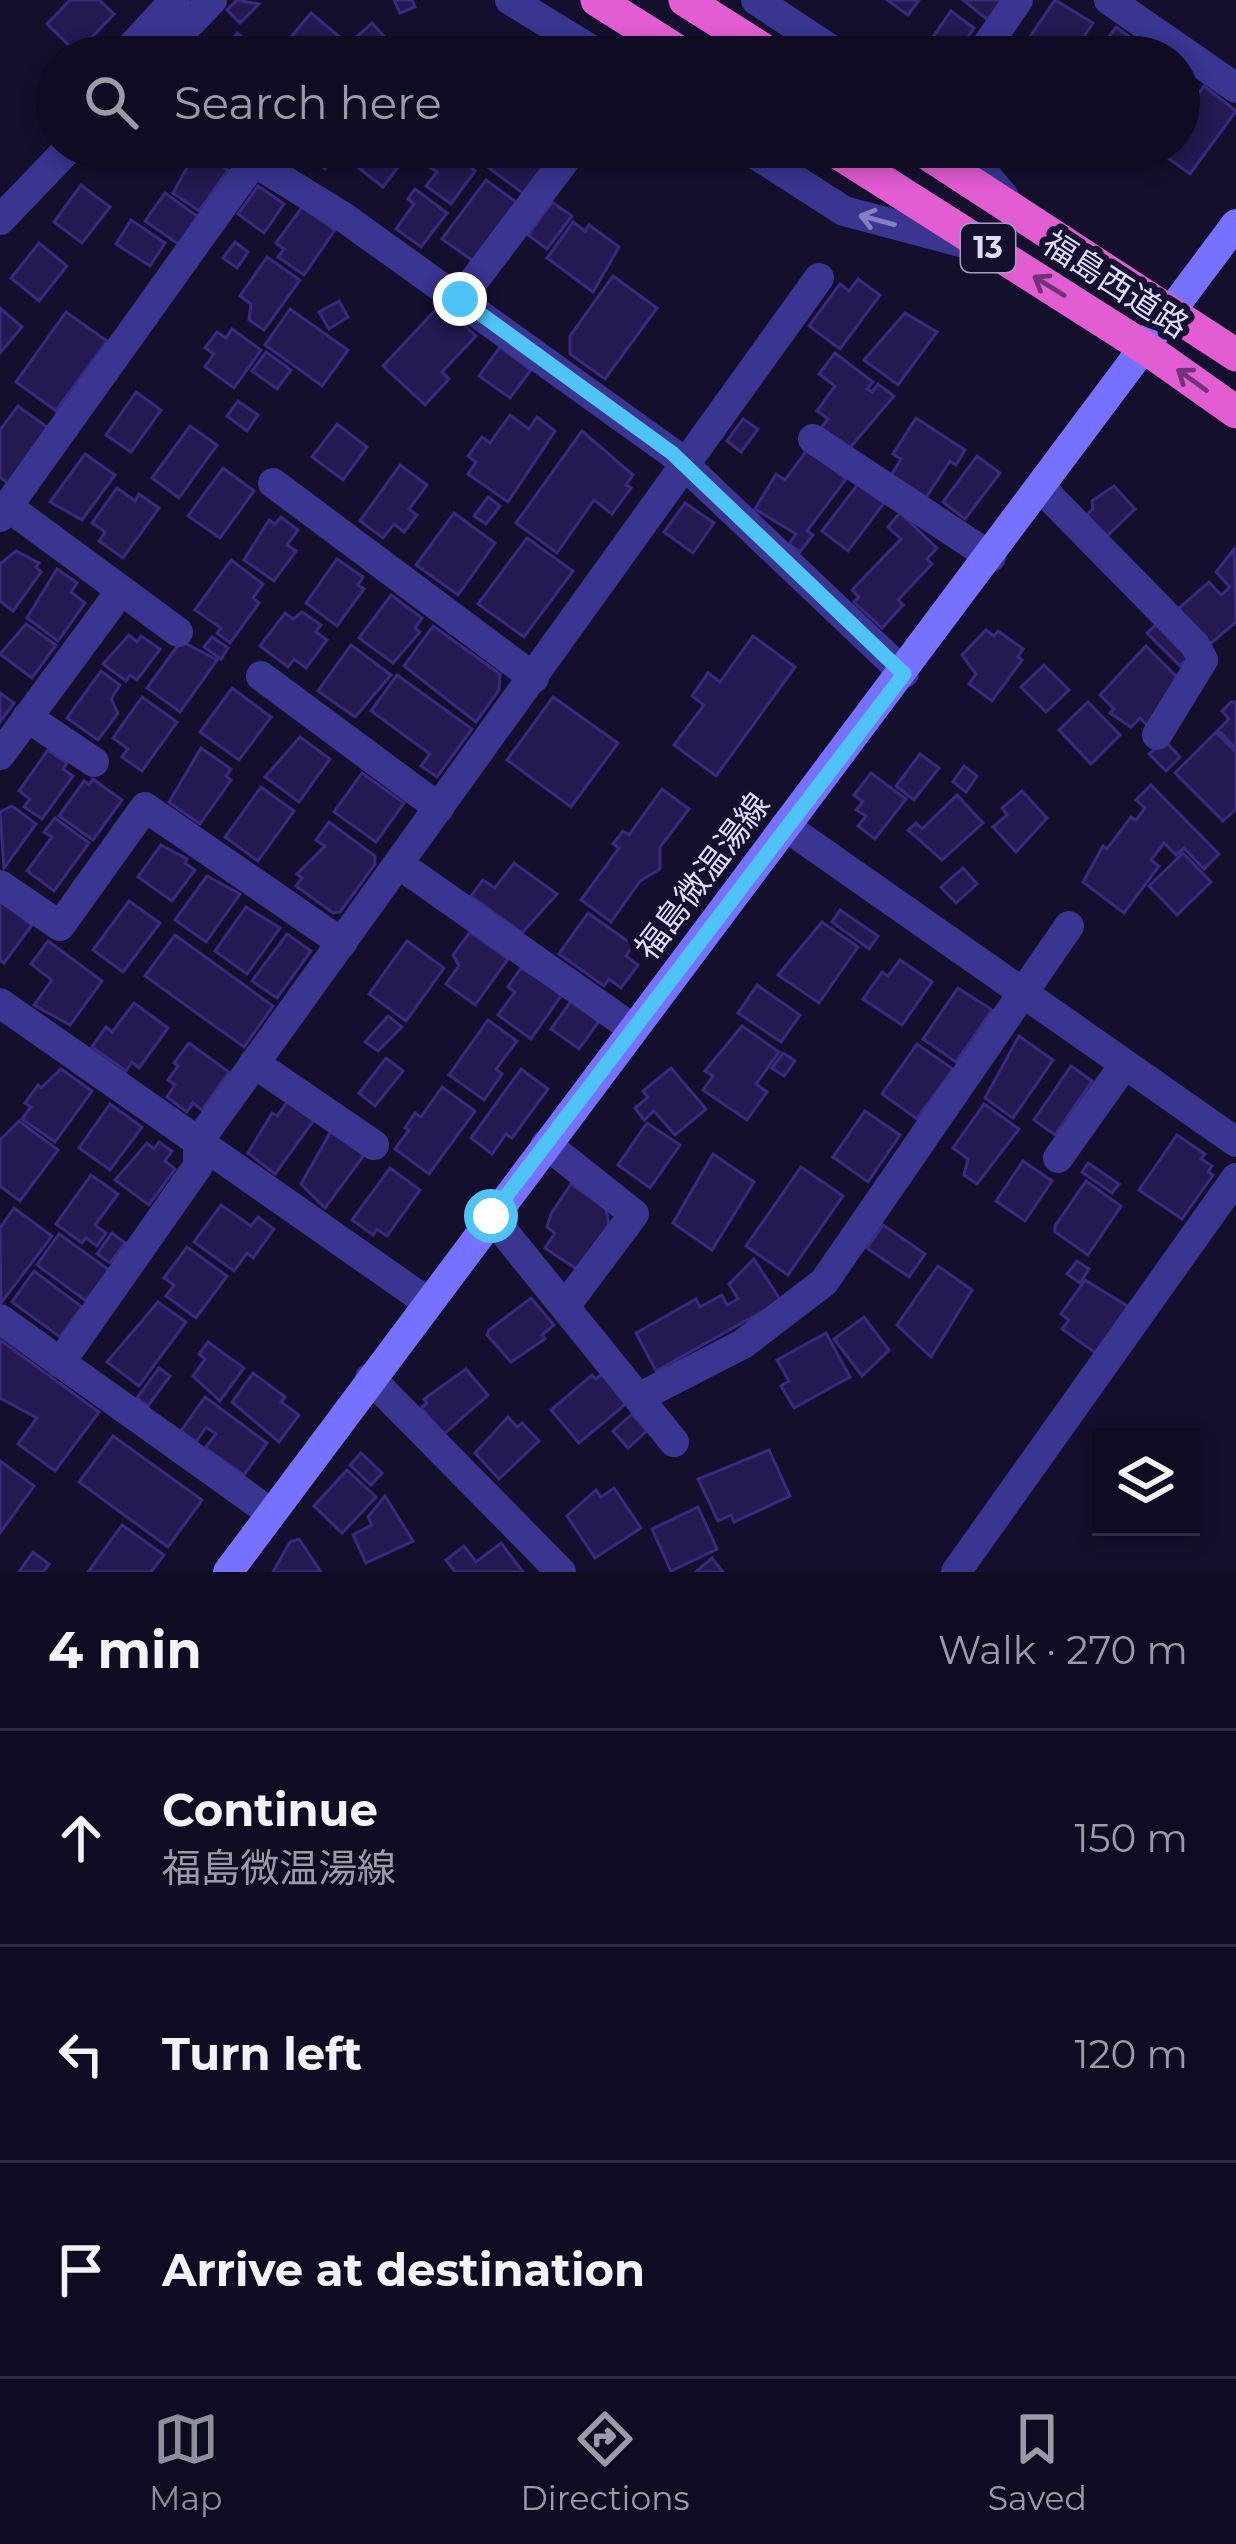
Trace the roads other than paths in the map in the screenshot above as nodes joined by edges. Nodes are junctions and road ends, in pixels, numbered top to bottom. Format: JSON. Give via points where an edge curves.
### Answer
{"nodes":[{"id":1,"x":175,"y":0,"type":"edge"},
{"id":2,"x":212,"y":0,"type":"edge"},
{"id":3,"x":510,"y":0,"type":"edge"},
{"id":4,"x":597,"y":0,"type":"edge"},
{"id":5,"x":685,"y":0,"type":"edge"},
{"id":6,"x":756,"y":0,"type":"edge"},
{"id":7,"x":1018,"y":0,"type":"edge"},
{"id":8,"x":1109,"y":0,"type":"edge"},
{"id":9,"x":142,"y":36,"type":"edge"},
{"id":10,"x":177,"y":36,"type":"edge"},
{"id":11,"x":569,"y":36,"type":"edge"},
{"id":12,"x":654,"y":36,"type":"edge"},
{"id":13,"x":742,"y":36,"type":"edge"},
{"id":14,"x":810,"y":36,"type":"edge"},
{"id":15,"x":993,"y":36,"type":"edge"},
{"id":16,"x":1161,"y":36,"type":"edge"},
{"id":17,"x":1200,"y":63,"type":"edge"},
{"id":18,"x":1236,"y":88,"type":"edge"},
{"id":19,"x":50,"y":168,"type":"edge"},
{"id":20,"x":233,"y":168,"type":"edge"},
{"id":21,"x":265,"y":168,"type":"edge"},
{"id":22,"x":559,"y":168,"type":"edge"},
{"id":23,"x":776,"y":168,"type":"edge"},
{"id":24,"x":862,"y":168,"type":"edge"},
{"id":25,"x":950,"y":168,"type":"edge"},
{"id":26,"x":980,"y":168,"type":"edge"},
{"id":27,"x":1014,"y":208,"type":"junction"},
{"id":28,"x":0,"y":220,"type":"edge"},
{"id":29,"x":1236,"y":224,"type":"edge"},
{"id":30,"x":990,"y":249,"type":"junction"},
{"id":31,"x":819,"y":278,"type":"dead end"},
{"id":32,"x":460,"y":299,"type":"junction"},
{"id":33,"x":1175,"y":310,"type":"junction"},
{"id":34,"x":1148,"y":349,"type":"junction"},
{"id":35,"x":1236,"y":355,"type":"edge"},
{"id":36,"x":1236,"y":412,"type":"edge"},
{"id":37,"x":813,"y":439,"type":"dead end"},
{"id":38,"x":687,"y":467,"type":"junction"},
{"id":39,"x":274,"y":483,"type":"dead end"},
{"id":40,"x":1042,"y":489,"type":"junction"},
{"id":41,"x":4,"y":512,"type":"edge"},
{"id":42,"x":991,"y":557,"type":"junction"},
{"id":43,"x":120,"y":592,"type":"junction"},
{"id":44,"x":178,"y":632,"type":"dead end"},
{"id":45,"x":904,"y":674,"type":"junction"},
{"id":46,"x":261,"y":676,"type":"dead end"},
{"id":47,"x":534,"y":678,"type":"junction"},
{"id":48,"x":27,"y":717,"type":"junction"},
{"id":49,"x":1156,"y":735,"type":"dead end"},
{"id":50,"x":0,"y":754,"type":"edge"},
{"id":51,"x":94,"y":762,"type":"dead end"},
{"id":52,"x":439,"y":808,"type":"junction"},
{"id":53,"x":785,"y":826,"type":"junction"},
{"id":54,"x":400,"y":866,"type":"junction"},
{"id":55,"x":0,"y":885,"type":"edge"},
{"id":56,"x":1069,"y":926,"type":"dead end"},
{"id":57,"x":342,"y":943,"type":"junction"},
{"id":58,"x":1022,"y":995,"type":"junction"},
{"id":59,"x":0,"y":1003,"type":"edge"},
{"id":60,"x":632,"y":1028,"type":"junction"},
{"id":61,"x":254,"y":1063,"type":"junction"},
{"id":62,"x":1124,"y":1065,"type":"junction"},
{"id":63,"x":198,"y":1142,"type":"junction"},
{"id":64,"x":1236,"y":1142,"type":"edge"},
{"id":65,"x":374,"y":1144,"type":"dead end"},
{"id":66,"x":546,"y":1144,"type":"junction"},
{"id":67,"x":1058,"y":1158,"type":"dead end"},
{"id":68,"x":1236,"y":1178,"type":"edge"},
{"id":69,"x":491,"y":1216,"type":"junction"},
{"id":70,"x":426,"y":1301,"type":"junction"},
{"id":71,"x":566,"y":1305,"type":"junction"},
{"id":72,"x":0,"y":1319,"type":"edge"},
{"id":73,"x":60,"y":1363,"type":"junction"},
{"id":74,"x":370,"y":1378,"type":"junction"},
{"id":75,"x":640,"y":1397,"type":"junction"},
{"id":76,"x":674,"y":1442,"type":"dead end"},
{"id":77,"x":271,"y":1513,"type":"junction"},
{"id":78,"x":228,"y":1572,"type":"edge"},
{"id":79,"x":561,"y":1572,"type":"edge"},
{"id":80,"x":956,"y":1572,"type":"edge"}],
"edges":[{"from":1,"to":9,"type":"street"},
{"from":2,"to":10,"type":"street"},
{"from":3,"to":11,"type":"street"},
{"from":4,"to":12,"type":"highway"},
{"from":5,"to":13,"type":"highway"},
{"from":6,"to":14,"type":"street"},
{"from":7,"to":15,"type":"street"},
{"from":8,"to":16,"type":"street"},
{"from":17,"to":18,"type":"street"},
{"from":19,"to":28,"type":"street"},
{"from":20,"to":41,"type":"street"},
{"from":21,"to":32,"type":"street"},
{"from":22,"to":32,"type":"street"},
{"from":30,"to":23,"type":"street","one_way":true,"via":[[844,212]]},
{"from":24,"to":30,"type":"highway","name":"福島西道路","number":"13"},
{"from":25,"to":27,"type":"highway","name":"福島西道路","number":"13"},
{"from":26,"to":27,"type":"street"},
{"from":27,"to":33,"type":"highway","name":"福島西道路","number":"13"},
{"from":29,"to":33,"type":"main road","name":"福島微温湯線"},
{"from":34,"to":30,"type":"highway","name":"福島西道路","number":"13","one_way":true},
{"from":31,"to":38,"type":"street"},
{"from":32,"to":38,"type":"street"},
{"from":33,"to":34,"type":"main road","name":"福島微温湯線"},
{"from":33,"to":35,"type":"highway","name":"福島西道路","number":"13"},
{"from":36,"to":34,"type":"highway","name":"福島西道路","number":"13","one_way":true},
{"from":34,"to":40,"type":"main road","name":"福島微温湯線"},
{"from":37,"to":42,"type":"street"},
{"from":38,"to":45,"type":"street"},
{"from":38,"to":47,"type":"street"},
{"from":39,"to":47,"type":"street"},
{"from":40,"to":42,"type":"main road","name":"福島微温湯線"},
{"from":40,"to":49,"type":"street","via":[[1203,660]]},
{"from":41,"to":43,"type":"street"},
{"from":42,"to":45,"type":"main road","name":"福島微温湯線"},
{"from":43,"to":44,"type":"street"},
{"from":43,"to":48,"type":"street"},
{"from":45,"to":53,"type":"main road","name":"福島微温湯線"},
{"from":46,"to":52,"type":"street"},
{"from":47,"to":52,"type":"street"},
{"from":48,"to":50,"type":"street"},
{"from":48,"to":51,"type":"street"},
{"from":52,"to":54,"type":"street"},
{"from":53,"to":58,"type":"street"},
{"from":53,"to":60,"type":"main road","name":"福島微温湯線"},
{"from":54,"to":57,"type":"street"},
{"from":54,"to":60,"type":"street"},
{"from":55,"to":57,"type":"street","via":[[60,926],[145,807]]},
{"from":56,"to":58,"type":"street"},
{"from":57,"to":61,"type":"street"},
{"from":58,"to":62,"type":"street"},
{"from":58,"to":75,"type":"street","via":[[824,1282],[743,1344]]},
{"from":59,"to":63,"type":"street"},
{"from":60,"to":66,"type":"main road","name":"福島微温湯線"},
{"from":61,"to":63,"type":"street"},
{"from":61,"to":65,"type":"street"},
{"from":62,"to":64,"type":"street"},
{"from":62,"to":67,"type":"street"},
{"from":63,"to":70,"type":"street"},
{"from":63,"to":73,"type":"street","via":[[198,1166]]},
{"from":66,"to":69,"type":"main road","name":"福島微温湯線"},
{"from":66,"to":71,"type":"street","via":[[634,1214]]},
{"from":68,"to":80,"type":"street"},
{"from":69,"to":70,"type":"main road","name":"福島微温湯線"},
{"from":69,"to":71,"type":"street"},
{"from":70,"to":74,"type":"main road","name":"福島微温湯線"},
{"from":71,"to":75,"type":"street"},
{"from":72,"to":73,"type":"street"},
{"from":73,"to":77,"type":"street"},
{"from":74,"to":77,"type":"main road","name":"福島微温湯線"},
{"from":74,"to":79,"type":"street"},
{"from":75,"to":76,"type":"street"},
{"from":77,"to":78,"type":"main road","name":"福島微温湯線"}]}
